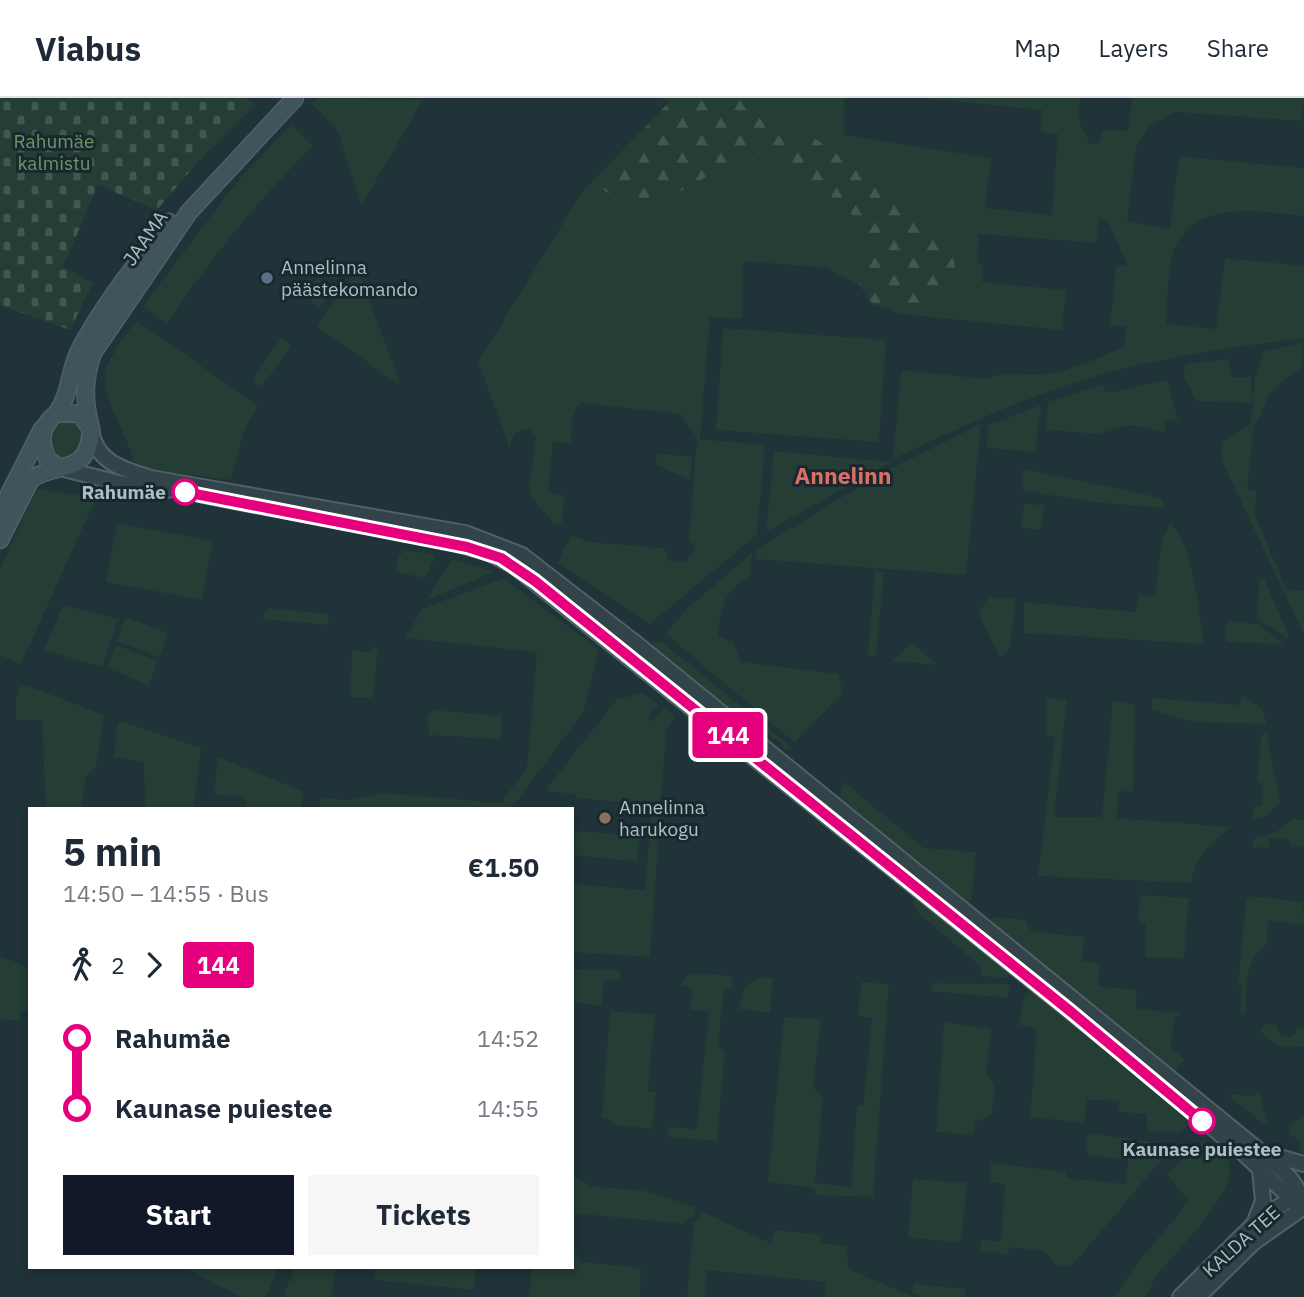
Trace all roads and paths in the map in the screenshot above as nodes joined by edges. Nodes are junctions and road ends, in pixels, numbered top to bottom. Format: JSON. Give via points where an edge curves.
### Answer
{"nodes":[{"id":1,"x":280,"y":98,"type":"edge"},
{"id":2,"x":295,"y":98,"type":"edge"},
{"id":3,"x":51,"y":419,"type":"junction"},
{"id":4,"x":91,"y":429,"type":"junction"},
{"id":5,"x":60,"y":468,"type":"junction"},
{"id":6,"x":0,"y":512,"type":"edge"},
{"id":7,"x":0,"y":540,"type":"edge"},
{"id":8,"x":1203,"y":1105,"type":"junction"},
{"id":9,"x":1202,"y":1121,"type":"junction"},
{"id":10,"x":1242,"y":1136,"type":"junction"},
{"id":11,"x":1256,"y":1148,"type":"junction"},
{"id":12,"x":1304,"y":1164,"type":"edge"},
{"id":13,"x":1260,"y":1169,"type":"junction"},
{"id":14,"x":1300,"y":1199,"type":"edge"},
{"id":15,"x":1254,"y":1224,"type":"junction"},
{"id":16,"x":1180,"y":1297,"type":"edge"},
{"id":17,"x":1198,"y":1297,"type":"edge"}],
"edges":[{"from":1,"to":3,"type":"main road","name":"JAAMA","via":[[191,193],[122,284],[75,359],[67,394]]},
{"from":2,"to":4,"type":"main road","name":"JAAMA","via":[[189,212],[93,353],[84,396]]},
{"from":3,"to":4,"type":"main road","via":[[80,414]]},
{"from":3,"to":5,"type":"main road","via":[[42,433],[44,452]]},
{"from":3,"to":6,"type":"main road","name":"JAAMA"},
{"from":4,"to":5,"type":"main road","via":[[81,461]]},
{"from":4,"to":8,"type":"street","via":[[104,458],[151,478],[465,533],[522,555]]},
{"from":5,"to":7,"type":"main road","via":[[31,479]]},
{"from":5,"to":9,"type":"street","via":[[123,484],[400,532],[501,558],[777,775]]},
{"from":8,"to":9,"type":"street"},
{"from":8,"to":10,"type":"street"},
{"from":9,"to":10,"type":"street"},
{"from":9,"to":13,"type":"street"},
{"from":10,"to":11,"type":"street"},
{"from":11,"to":12,"type":"street"},
{"from":11,"to":14,"type":"street","via":[[1283,1170]]},
{"from":13,"to":14,"type":"street"},
{"from":13,"to":15,"type":"street","via":[[1263,1201]]},
{"from":14,"to":15,"type":"street","name":"KALDA TEE"},
{"from":14,"to":17,"type":"street","name":"KALDA TEE"},
{"from":15,"to":16,"type":"street","name":"KALDA TEE"}]}
